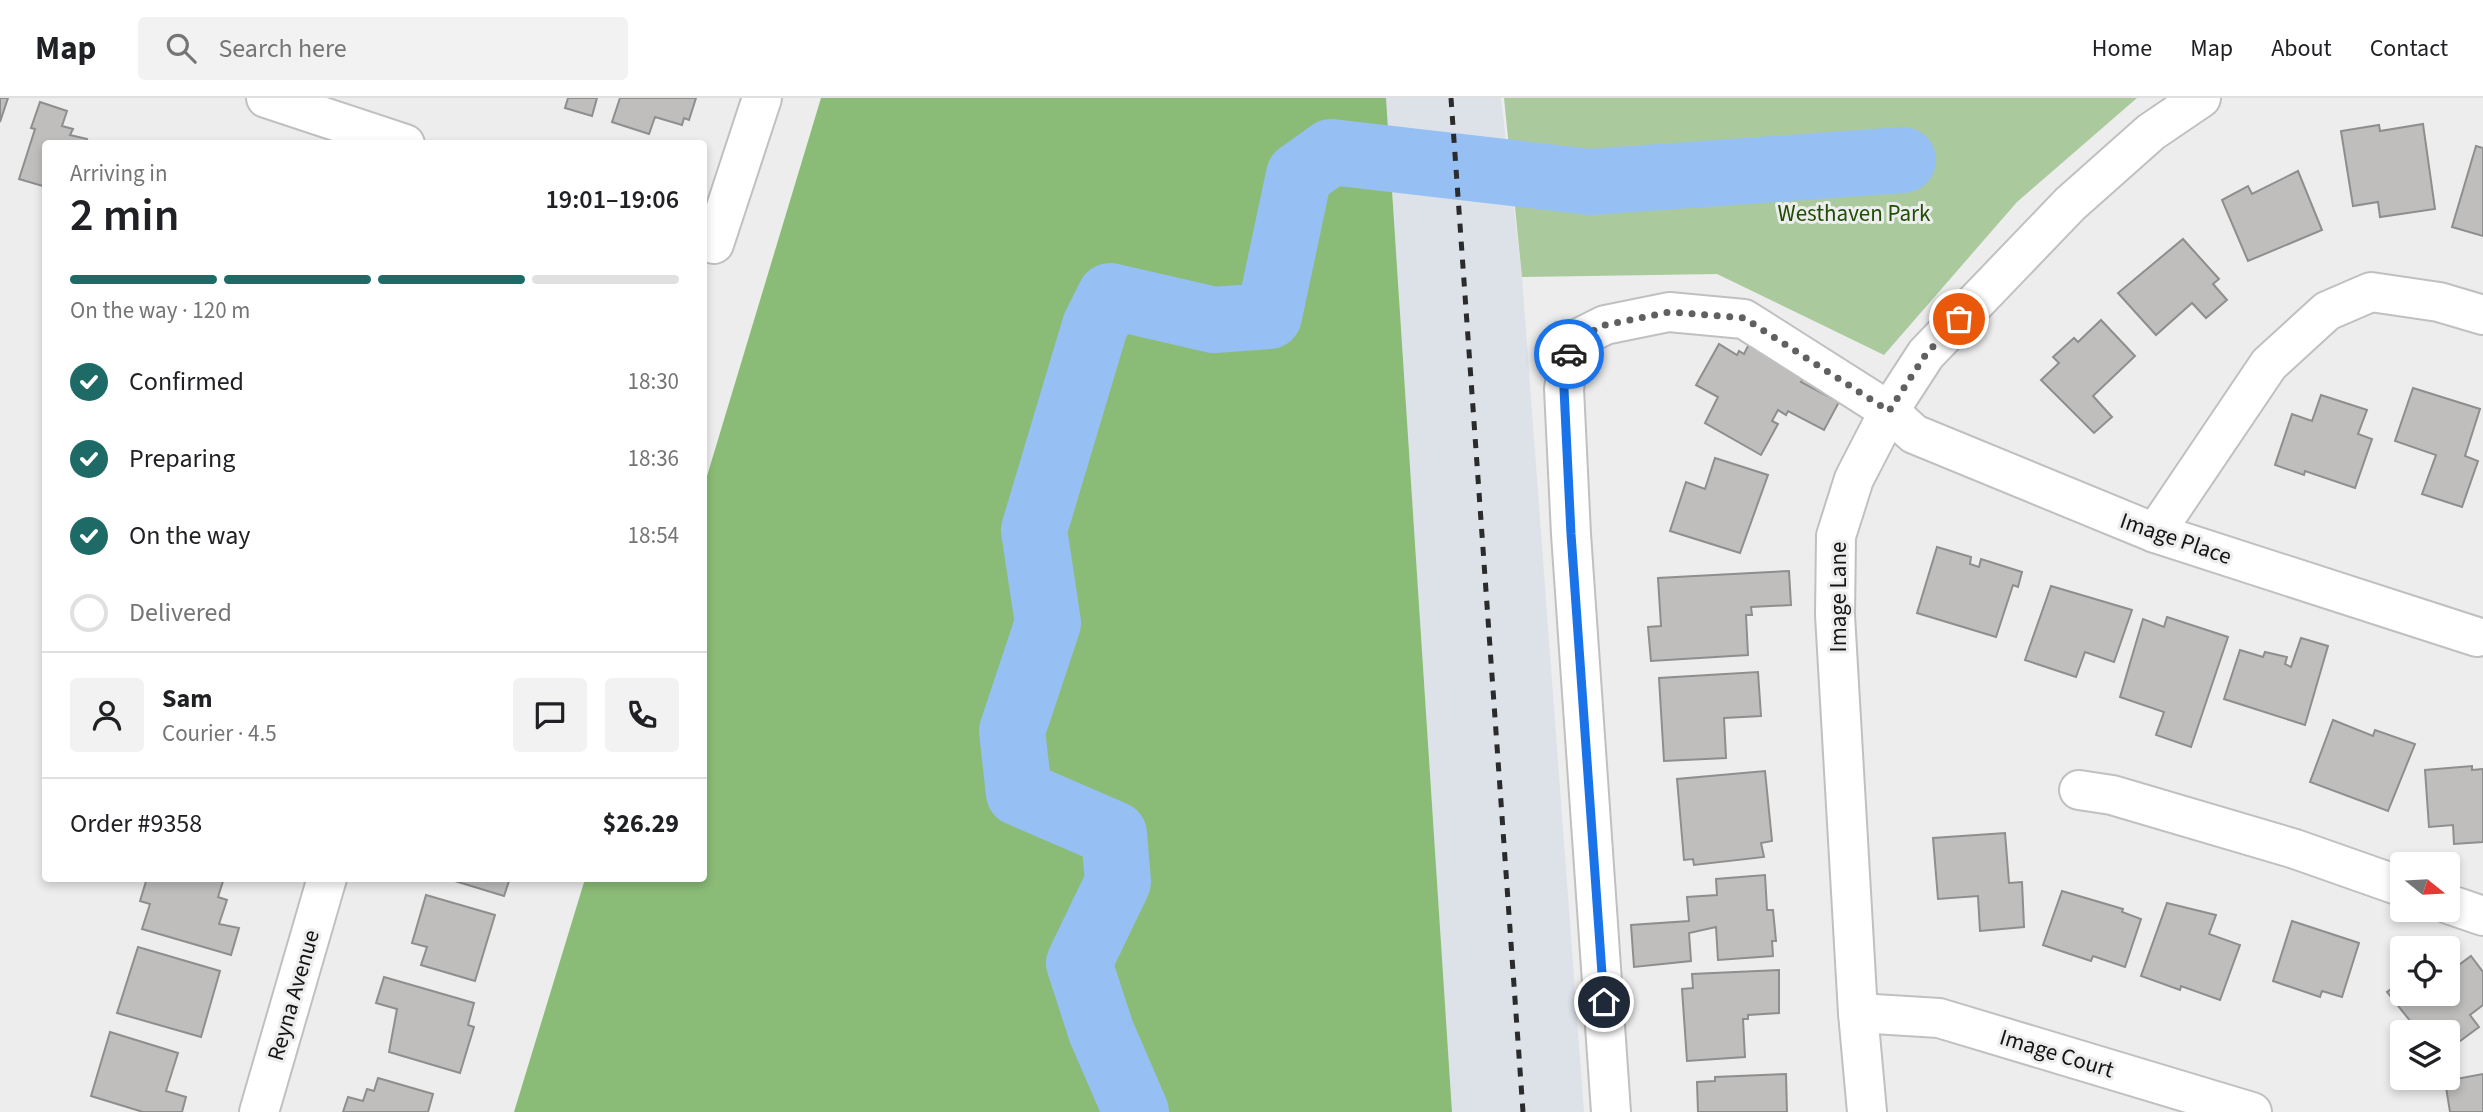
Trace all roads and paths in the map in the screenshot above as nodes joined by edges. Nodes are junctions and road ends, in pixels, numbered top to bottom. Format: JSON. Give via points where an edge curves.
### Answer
{"nodes":[{"id":1,"x":266,"y":98,"type":"edge"},
{"id":2,"x":762,"y":98,"type":"edge"},
{"id":3,"x":2201,"y":98,"type":"edge"},
{"id":4,"x":393,"y":140,"type":"edge"},
{"id":5,"x":709,"y":242,"type":"edge"},
{"id":6,"x":2483,"y":315,"type":"edge"},
{"id":7,"x":1889,"y":411,"type":"junction"},
{"id":8,"x":2155,"y":533,"type":"junction"},
{"id":9,"x":2477,"y":637,"type":"dead end"},
{"id":10,"x":2079,"y":790,"type":"dead end"},
{"id":11,"x":326,"y":882,"type":"edge"},
{"id":12,"x":2390,"y":882,"type":"edge"},
{"id":13,"x":2460,"y":908,"type":"edge"},
{"id":14,"x":2483,"y":916,"type":"edge"},
{"id":15,"x":1858,"y":1013,"type":"junction"},
{"id":16,"x":259,"y":1112,"type":"edge"},
{"id":17,"x":1611,"y":1112,"type":"edge"},
{"id":18,"x":1867,"y":1112,"type":"edge"},
{"id":19,"x":2252,"y":1112,"type":"edge"}],
"edges":[{"from":1,"to":4,"type":"street"},
{"from":2,"to":5,"type":"street"},
{"from":3,"to":7,"type":"street","name":"Image Lane","via":[[2151,132],[2070,204],[1926,354]]},
{"from":6,"to":8,"type":"street","via":[[2439,302],[2371,292],[2327,311],[2269,363]]},
{"from":7,"to":8,"type":"street","name":"Image Place","via":[[1914,434]]},
{"from":7,"to":15,"type":"street","name":"Image Lane","via":[[1854,479],[1836,536],[1835,615]]},
{"from":7,"to":17,"type":"street","name":"Image Place","via":[[1744,318],[1669,312],[1605,325],[1571,342],[1564,389],[1570,521]]},
{"from":8,"to":9,"type":"street","name":"Image Place"},
{"from":10,"to":12,"type":"street","via":[[2112,795],[2295,849]]},
{"from":11,"to":16,"type":"street","name":"Reyna Avenue"},
{"from":13,"to":14,"type":"street"},
{"from":15,"to":18,"type":"street","name":"Image Lane"},
{"from":15,"to":19,"type":"street","name":"Image Court","via":[[1939,1017]]}]}
